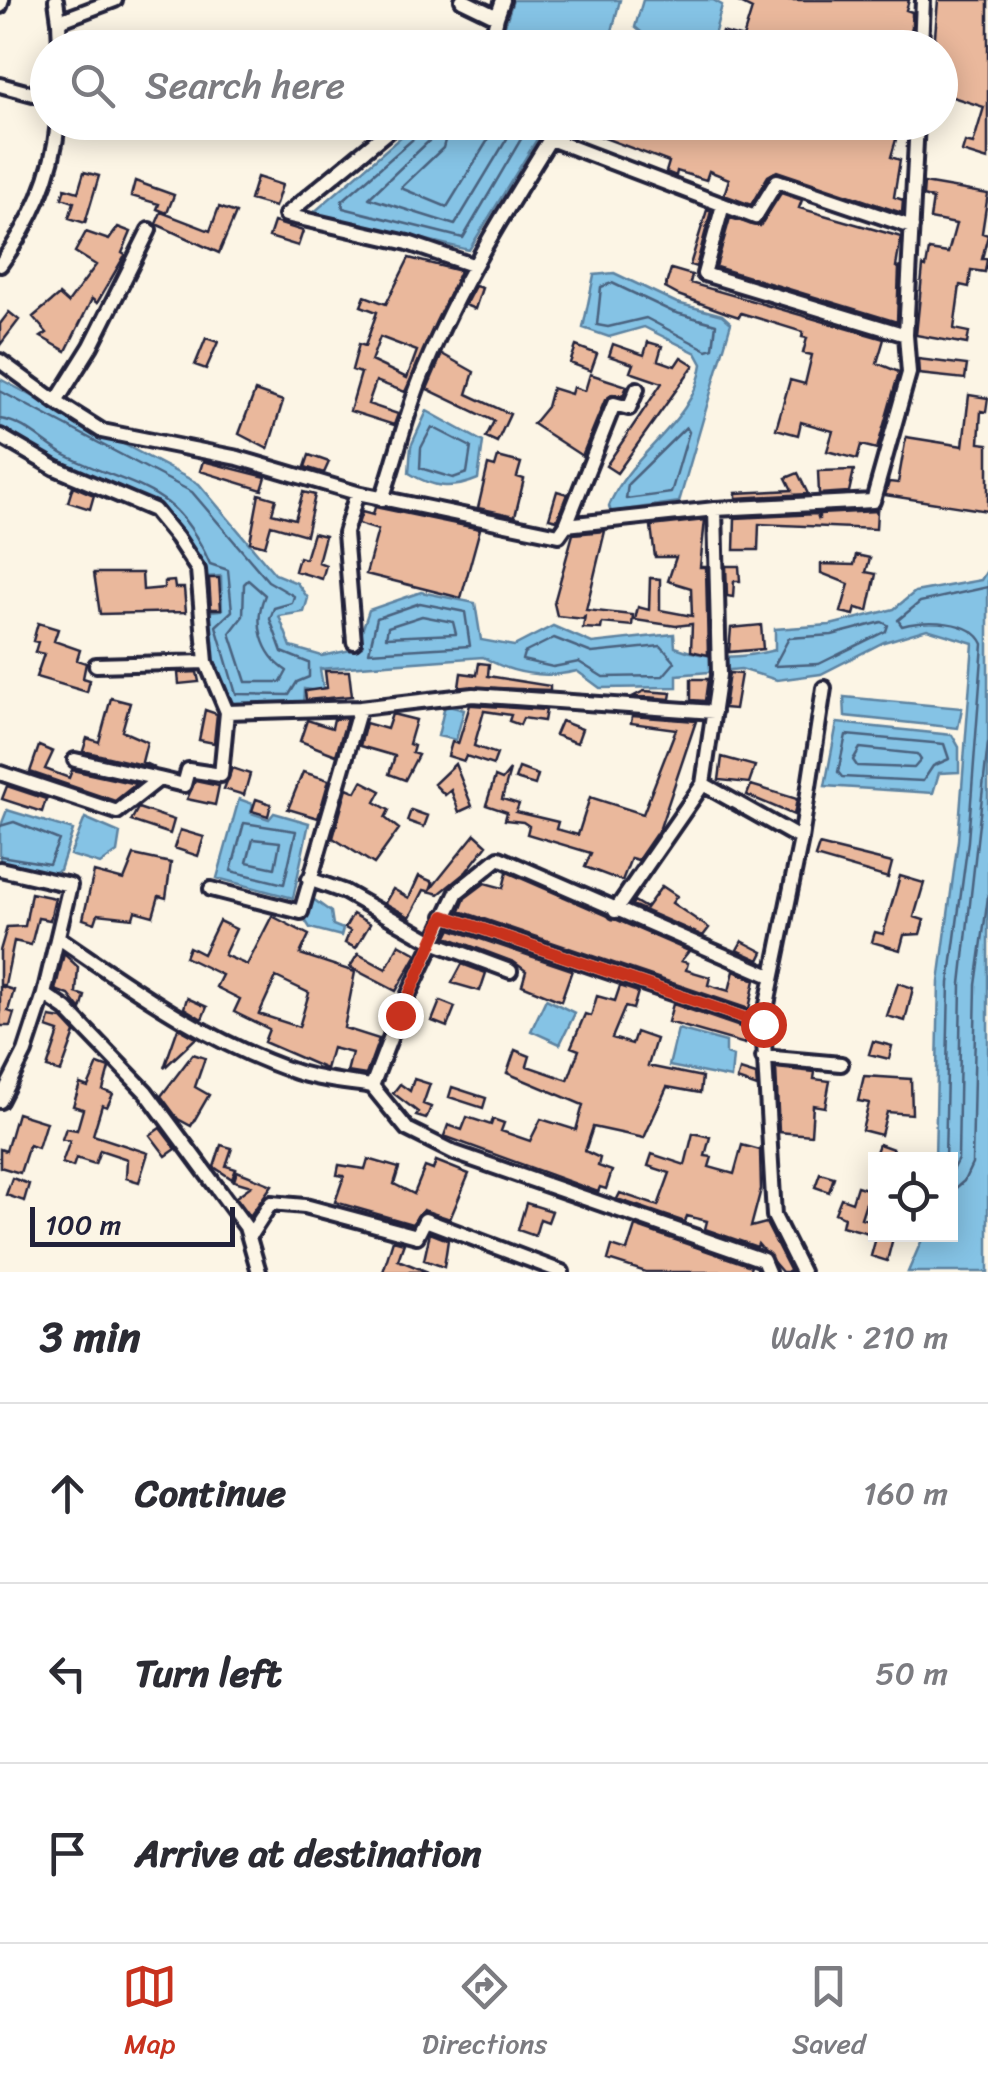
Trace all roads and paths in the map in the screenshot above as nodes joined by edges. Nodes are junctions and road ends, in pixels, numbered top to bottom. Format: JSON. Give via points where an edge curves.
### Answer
{"nodes":[{"id":1,"x":56,"y":0,"type":"edge"},
{"id":2,"x":115,"y":0,"type":"edge"},
{"id":3,"x":462,"y":0,"type":"edge"},
{"id":4,"x":503,"y":0,"type":"edge"},
{"id":5,"x":923,"y":0,"type":"edge"},
{"id":6,"x":497,"y":17,"type":"junction"},
{"id":7,"x":60,"y":21,"type":"junction"},
{"id":8,"x":60,"y":30,"type":"edge"},
{"id":9,"x":494,"y":30,"type":"edge"},
{"id":10,"x":921,"y":30,"type":"edge"},
{"id":11,"x":0,"y":86,"type":"edge"},
{"id":12,"x":30,"y":94,"type":"edge"},
{"id":13,"x":57,"y":140,"type":"edge"},
{"id":14,"x":377,"y":140,"type":"edge"},
{"id":15,"x":549,"y":140,"type":"edge"},
{"id":16,"x":553,"y":140,"type":"edge"},
{"id":17,"x":916,"y":140,"type":"edge"},
{"id":18,"x":723,"y":205,"type":"junction"},
{"id":19,"x":912,"y":227,"type":"junction"},
{"id":20,"x":149,"y":230,"type":"dead end"},
{"id":21,"x":0,"y":265,"type":"edge"},
{"id":22,"x":472,"y":266,"type":"junction"},
{"id":23,"x":906,"y":335,"type":"junction"},
{"id":24,"x":0,"y":362,"type":"edge"},
{"id":25,"x":637,"y":389,"type":"dead end"},
{"id":26,"x":56,"y":402,"type":"junction"},
{"id":27,"x":0,"y":436,"type":"edge"},
{"id":28,"x":357,"y":493,"type":"junction"},
{"id":29,"x":382,"y":499,"type":"junction"},
{"id":30,"x":716,"y":510,"type":"junction"},
{"id":31,"x":566,"y":525,"type":"junction"},
{"id":32,"x":354,"y":642,"type":"dead end"},
{"id":33,"x":206,"y":662,"type":"junction"},
{"id":34,"x":96,"y":665,"type":"dead end"},
{"id":35,"x":824,"y":688,"type":"dead end"},
{"id":36,"x":360,"y":708,"type":"junction"},
{"id":37,"x":226,"y":712,"type":"junction"},
{"id":38,"x":714,"y":712,"type":"junction"},
{"id":39,"x":75,"y":760,"type":"dead end"},
{"id":40,"x":0,"y":772,"type":"edge"},
{"id":41,"x":159,"y":779,"type":"junction"},
{"id":42,"x":703,"y":784,"type":"junction"},
{"id":43,"x":801,"y":839,"type":"junction"},
{"id":44,"x":0,"y":868,"type":"edge"},
{"id":45,"x":310,"y":879,"type":"junction"},
{"id":46,"x":211,"y":889,"type":"dead end"},
{"id":47,"x":615,"y":911,"type":"junction"},
{"id":48,"x":444,"y":916,"type":"junction"},
{"id":49,"x":59,"y":938,"type":"junction"},
{"id":50,"x":435,"y":942,"type":"junction"},
{"id":51,"x":510,"y":971,"type":"dead end"},
{"id":52,"x":770,"y":976,"type":"junction"},
{"id":53,"x":44,"y":994,"type":"junction"},
{"id":54,"x":763,"y":1024,"type":"junction"},
{"id":55,"x":763,"y":1057,"type":"junction"},
{"id":56,"x":840,"y":1064,"type":"dead end"},
{"id":57,"x":372,"y":1086,"type":"junction"},
{"id":58,"x":0,"y":1101,"type":"edge"},
{"id":59,"x":249,"y":1238,"type":"junction"},
{"id":60,"x":258,"y":1272,"type":"edge"},
{"id":61,"x":562,"y":1272,"type":"edge"},
{"id":62,"x":768,"y":1272,"type":"edge"},
{"id":63,"x":802,"y":1272,"type":"edge"}],
"edges":[{"from":1,"to":7,"type":"street"},
{"from":2,"to":7,"type":"street"},
{"from":3,"to":6,"type":"street"},
{"from":4,"to":6,"type":"street"},
{"from":5,"to":10,"type":"street"},
{"from":6,"to":9,"type":"street"},
{"from":7,"to":8,"type":"street"},
{"from":11,"to":12,"type":"street"},
{"from":13,"to":21,"type":"street","via":[[42,196]]},
{"from":14,"to":22,"type":"street","via":[[286,216],[408,243]]},
{"from":15,"to":22,"type":"street"},
{"from":16,"to":18,"type":"street"},
{"from":17,"to":19,"type":"street"},
{"from":18,"to":19,"type":"street","via":[[755,217],[777,181]]},
{"from":18,"to":23,"type":"street","via":[[704,274]]},
{"from":19,"to":23,"type":"street"},
{"from":20,"to":26,"type":"street"},
{"from":22,"to":29,"type":"street","via":[[422,372]]},
{"from":23,"to":30,"type":"street","via":[[908,373],[874,501]]},
{"from":24,"to":26,"type":"street"},
{"from":25,"to":31,"type":"street","via":[[629,408],[614,404]]},
{"from":26,"to":28,"type":"street","via":[[102,431],[238,458]]},
{"from":27,"to":33,"type":"street","via":[[55,468],[154,510],[198,570]]},
{"from":28,"to":29,"type":"street"},
{"from":28,"to":32,"type":"street","via":[[345,533]]},
{"from":29,"to":31,"type":"street","via":[[560,535]]},
{"from":30,"to":31,"type":"street"},
{"from":30,"to":38,"type":"street"},
{"from":33,"to":34,"type":"street"},
{"from":33,"to":37,"type":"street"},
{"from":35,"to":43,"type":"street"},
{"from":36,"to":37,"type":"street"},
{"from":36,"to":38,"type":"street","via":[[472,696]]},
{"from":36,"to":45,"type":"street"},
{"from":37,"to":41,"type":"street","via":[[221,775],[188,770],[184,785]]},
{"from":38,"to":42,"type":"street"},
{"from":39,"to":41,"type":"street"},
{"from":40,"to":41,"type":"street","via":[[118,812]]},
{"from":42,"to":43,"type":"street"},
{"from":42,"to":47,"type":"street"},
{"from":43,"to":52,"type":"street"},
{"from":44,"to":49,"type":"street","via":[[70,885]]},
{"from":45,"to":46,"type":"street","via":[[301,912]]},
{"from":45,"to":50,"type":"street"},
{"from":47,"to":48,"type":"street","via":[[499,858],[460,887]]},
{"from":47,"to":52,"type":"street"},
{"from":48,"to":50,"type":"street"},
{"from":48,"to":54,"type":"street"},
{"from":49,"to":53,"type":"street"},
{"from":49,"to":57,"type":"street","via":[[173,1016],[232,1047],[299,1073]]},
{"from":50,"to":51,"type":"street"},
{"from":50,"to":57,"type":"street"},
{"from":52,"to":54,"type":"street"},
{"from":53,"to":58,"type":"street"},
{"from":53,"to":59,"type":"street","via":[[146,1092]]},
{"from":54,"to":55,"type":"street"},
{"from":55,"to":56,"type":"street"},
{"from":55,"to":63,"type":"street","via":[[774,1216]]},
{"from":57,"to":62,"type":"street","via":[[406,1129],[455,1153],[764,1260]]},
{"from":59,"to":60,"type":"street"},
{"from":59,"to":61,"type":"street","via":[[271,1204],[305,1206],[417,1236],[425,1220]]}]}
